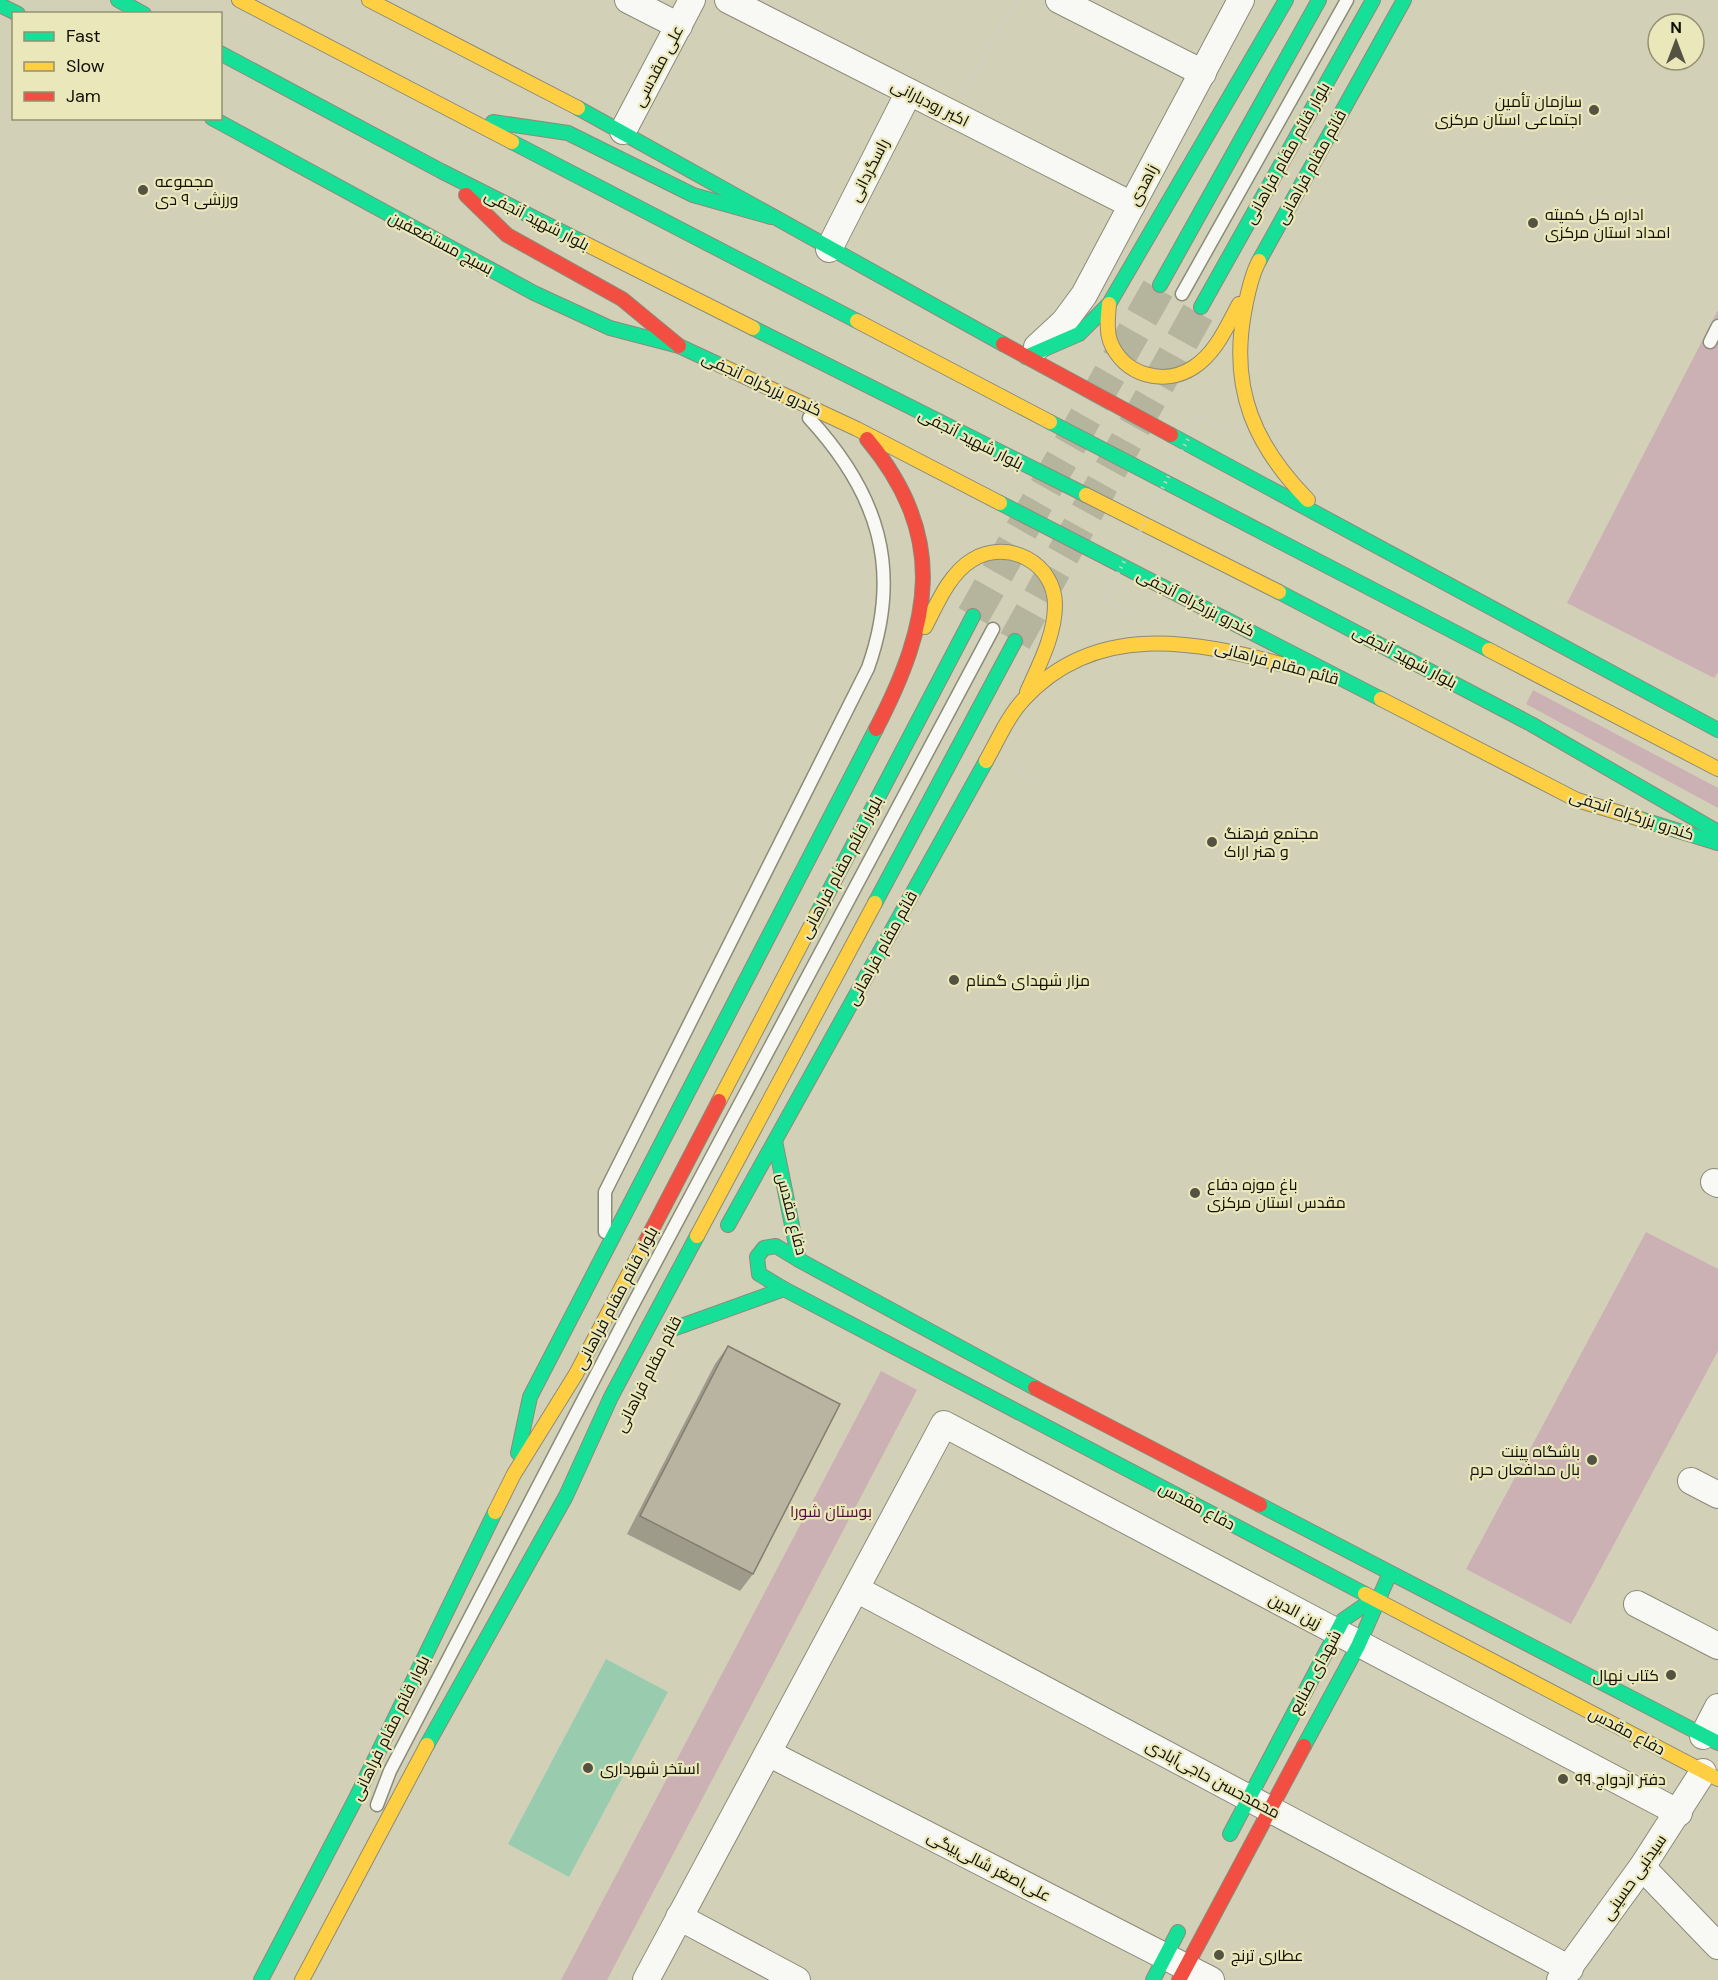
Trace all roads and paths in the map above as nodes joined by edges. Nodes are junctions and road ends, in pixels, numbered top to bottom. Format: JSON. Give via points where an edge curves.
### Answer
{"nodes":[{"id":1,"x":14,"y":0,"type":"edge"},
{"id":2,"x":118,"y":0,"type":"edge"},
{"id":3,"x":239,"y":0,"type":"edge"},
{"id":4,"x":369,"y":0,"type":"edge"},
{"id":5,"x":628,"y":0,"type":"edge"},
{"id":6,"x":692,"y":0,"type":"edge"},
{"id":7,"x":728,"y":0,"type":"edge"},
{"id":8,"x":1017,"y":0,"type":"edge"},
{"id":9,"x":1059,"y":0,"type":"edge"},
{"id":10,"x":1242,"y":0,"type":"edge"},
{"id":11,"x":1286,"y":0,"type":"edge"},
{"id":12,"x":1319,"y":0,"type":"edge"},
{"id":13,"x":1347,"y":0,"type":"edge"},
{"id":14,"x":1373,"y":0,"type":"edge"},
{"id":15,"x":1404,"y":0,"type":"edge"},
{"id":16,"x":0,"y":5,"type":"edge"},
{"id":17,"x":14,"y":12,"type":"edge"},
{"id":18,"x":24,"y":12,"type":"edge"},
{"id":19,"x":140,"y":12,"type":"edge"},
{"id":20,"x":679,"y":26,"type":"junction"},
{"id":21,"x":225,"y":55,"type":"edge"},
{"id":22,"x":1203,"y":73,"type":"junction"},
{"id":23,"x":909,"y":92,"type":"junction"},
{"id":24,"x":953,"y":114,"type":"junction"},
{"id":25,"x":467,"y":118,"type":"junction"},
{"id":26,"x":216,"y":120,"type":"edge"},
{"id":27,"x":623,"y":131,"type":"junction"},
{"id":28,"x":441,"y":171,"type":"junction"},
{"id":29,"x":1132,"y":205,"type":"junction"},
{"id":30,"x":771,"y":217,"type":"junction"},
{"id":31,"x":829,"y":249,"type":"junction"},
{"id":32,"x":1160,"y":285,"type":"tunnel mouth"},
{"id":33,"x":1249,"y":287,"type":"junction"},
{"id":34,"x":1182,"y":294,"type":"dead end"},
{"id":35,"x":1109,"y":304,"type":"junction"},
{"id":36,"x":1201,"y":307,"type":"tunnel mouth"},
{"id":37,"x":1718,"y":326,"type":"edge"},
{"id":38,"x":1710,"y":342,"type":"dead end"},
{"id":39,"x":679,"y":346,"type":"junction"},
{"id":40,"x":1026,"y":357,"type":"junction"},
{"id":41,"x":789,"y":397,"type":"junction"},
{"id":42,"x":857,"y":429,"type":"junction"},
{"id":43,"x":1228,"y":430,"type":"dead end"},
{"id":44,"x":1336,"y":525,"type":"junction"},
{"id":45,"x":1131,"y":614,"type":"dead end"},
{"id":46,"x":973,"y":616,"type":"tunnel mouth"},
{"id":47,"x":993,"y":629,"type":"dead end"},
{"id":48,"x":1015,"y":641,"type":"tunnel mouth"},
{"id":49,"x":914,"y":648,"type":"junction"},
{"id":50,"x":1351,"y":683,"type":"junction"},
{"id":51,"x":1024,"y":699,"type":"junction"},
{"id":52,"x":1717,"y":727,"type":"edge"},
{"id":53,"x":1718,"y":769,"type":"edge"},
{"id":54,"x":1718,"y":832,"type":"edge"},
{"id":55,"x":1718,"y":843,"type":"edge"},
{"id":56,"x":774,"y":1141,"type":"junction"},
{"id":57,"x":722,"y":1236,"type":"dead end"},
{"id":58,"x":606,"y":1251,"type":"junction"},
{"id":59,"x":799,"y":1260,"type":"junction"},
{"id":60,"x":784,"y":1288,"type":"junction"},
{"id":61,"x":681,"y":1309,"type":"dead end"},
{"id":62,"x":943,"y":1373,"type":"junction"},
{"id":63,"x":600,"y":1456,"type":"dead end"},
{"id":64,"x":514,"y":1474,"type":"junction"},
{"id":65,"x":1691,"y":1481,"type":"dead end"},
{"id":66,"x":1718,"y":1495,"type":"edge"},
{"id":67,"x":566,"y":1496,"type":"junction"},
{"id":68,"x":1391,"y":1574,"type":"junction"},
{"id":69,"x":856,"y":1589,"type":"junction"},
{"id":70,"x":1375,"y":1598,"type":"junction"},
{"id":71,"x":1636,"y":1604,"type":"dead end"},
{"id":72,"x":1336,"y":1633,"type":"junction"},
{"id":73,"x":1358,"y":1646,"type":"junction"},
{"id":74,"x":1718,"y":1646,"type":"edge"},
{"id":75,"x":1718,"y":1707,"type":"edge"},
{"id":76,"x":1710,"y":1739,"type":"edge"},
{"id":77,"x":768,"y":1753,"type":"junction"},
{"id":78,"x":1711,"y":1775,"type":"edge"},
{"id":79,"x":1259,"y":1804,"type":"junction"},
{"id":80,"x":1679,"y":1813,"type":"junction"},
{"id":81,"x":367,"y":1831,"type":"dead end"},
{"id":82,"x":1221,"y":1851,"type":"dead end"},
{"id":83,"x":1642,"y":1867,"type":"junction"},
{"id":84,"x":1188,"y":1914,"type":"dead end"},
{"id":85,"x":679,"y":1917,"type":"junction"},
{"id":86,"x":1718,"y":1946,"type":"edge"},
{"id":87,"x":1177,"y":1968,"type":"edge"},
{"id":88,"x":1565,"y":1974,"type":"edge"},
{"id":89,"x":261,"y":1980,"type":"edge"},
{"id":90,"x":302,"y":1980,"type":"edge"},
{"id":91,"x":617,"y":1980,"type":"edge"},
{"id":92,"x":646,"y":1980,"type":"edge"},
{"id":93,"x":797,"y":1980,"type":"edge"},
{"id":94,"x":1153,"y":1980,"type":"edge"},
{"id":95,"x":1211,"y":1980,"type":"edge"}],
"edges":[{"from":1,"to":18,"type":"main road"},
{"from":2,"to":19,"type":"main road"},
{"from":3,"to":25,"type":"main road"},
{"from":4,"to":27,"type":"main road"},
{"from":5,"to":20,"type":"street"},
{"from":6,"to":20,"type":"street","name":"علی مقدسی"},
{"from":7,"to":23,"type":"street","name":"اکبر رودبارانی"},
{"from":8,"to":24,"type":"path"},
{"from":9,"to":22,"type":"street"},
{"from":10,"to":22,"type":"street","name":"زاهدی"},
{"from":11,"to":35,"type":"main road"},
{"from":12,"to":32,"type":"main road"},
{"from":13,"to":34,"type":"lane"},
{"from":14,"to":36,"type":"main road","name":"بلوار قائم مقام فراهانی"},
{"from":15,"to":33,"type":"main road","name":"قائم مقام فراهانی","via":[[1278,226]]},
{"from":16,"to":17,"type":"main road"},
{"from":20,"to":27,"type":"street","name":"علی مقدسی"},
{"from":21,"to":28,"type":"main road","name":"بلوار شهید آنجفی"},
{"from":22,"to":29,"type":"street","name":"زاهدی"},
{"from":23,"to":24,"type":"street","name":"اکبر رودبارانی"},
{"from":23,"to":31,"type":"street","name":"راسگردانی"},
{"from":24,"to":29,"type":"street","name":"اکبر رودبارانی"},
{"from":25,"to":30,"type":"main road","via":[[568,133],[693,195]]},
{"from":25,"to":53,"type":"main road"},
{"from":26,"to":39,"type":"main road","name":"بسیج مستضعفین","via":[[534,293],[610,328]]},
{"from":27,"to":30,"type":"main road"},
{"from":28,"to":39,"type":"main road","via":[[507,235],[622,299]]},
{"from":28,"to":54,"type":"main road","name":"بلوار شهید آنجفی","via":[[1321,613],[1531,724]]},
{"from":29,"to":40,"type":"street","name":"زاهدی","via":[[1084,295],[1064,322]]},
{"from":30,"to":31,"type":"main road"},
{"from":31,"to":40,"type":"main road"},
{"from":33,"to":35,"type":"main road","via":[[1205,358],[1174,376],[1145,375],[1121,359],[1110,339]]},
{"from":33,"to":44,"type":"main road","name":"قائم مقام فراهانی","via":[[1238,355],[1253,425],[1278,469]]},
{"from":35,"to":40,"type":"main road","via":[[1078,334]]},
{"from":37,"to":38,"type":"lane"},
{"from":39,"to":41,"type":"main road","name":"کندرو بزرگراه آنجفی"},
{"from":40,"to":44,"type":"main road"},
{"from":41,"to":42,"type":"main road","name":"کندرو بزرگراه آنجفی"},
{"from":41,"to":58,"type":"lane","via":[[838,450],[867,502],[882,556],[884,606],[879,636],[868,668],[605,1192]]},
{"from":42,"to":49,"type":"main road","via":[[894,473],[919,533],[923,603]]},
{"from":42,"to":50,"type":"main road","name":"کندرو بزرگراه آنجفی"},
{"from":43,"to":45,"type":"path","bridge":true,"via":[[1200,416],[1104,600]]},
{"from":44,"to":52,"type":"main road"},
{"from":46,"to":64,"type":"main road","name":"بلوار قائم مقام فراهانی","via":[[576,1374]]},
{"from":47,"to":81,"type":"lane","via":[[592,1383],[390,1771]]},
{"from":48,"to":67,"type":"main road","via":[[611,1397]]},
{"from":49,"to":51,"type":"main road","via":[[943,594],[972,560],[1005,551],[1027,557],[1045,572],[1056,605],[1045,648]]},
{"from":49,"to":58,"type":"main road","via":[[896,690]]},
{"from":50,"to":51,"type":"main road","name":"قائم مقام فراهانی","via":[[1213,646],[1142,642],[1094,652],[1072,662],[1050,674]]},
{"from":50,"to":55,"type":"main road","name":"کندرو بزرگراه آنجفی","via":[[1577,800]]},
{"from":51,"to":56,"type":"main road","name":"قائم مقام فراهانی"},
{"from":56,"to":57,"type":"main road","name":"قائم مقام فراهانی"},
{"from":56,"to":59,"type":"main road","name":"دفاع مقدس"},
{"from":58,"to":64,"type":"main road","via":[[530,1397]]},
{"from":59,"to":60,"type":"main road","name":"دفاع مقدس","via":[[776,1246],[764,1248],[757,1257],[759,1274]]},
{"from":59,"to":68,"type":"main road","name":"دفاع مقدس","via":[[958,1348]]},
{"from":60,"to":61,"type":"main road","name":"قائم مقام فراهانی","via":[[667,1335]]},
{"from":60,"to":62,"type":"main road","name":"دفاع مقدس"},
{"from":62,"to":70,"type":"main road","name":"دفاع مقدس"},
{"from":62,"to":91,"type":"path","via":[[930,1398],[916,1411]]},
{"from":63,"to":67,"type":"main road"},
{"from":64,"to":89,"type":"main road","name":"بلوار قائم مقام فراهانی","via":[[355,1800]]},
{"from":65,"to":66,"type":"street"},
{"from":67,"to":90,"type":"main road","via":[[388,1815]]},
{"from":68,"to":70,"type":"main road"},
{"from":68,"to":76,"type":"main road","name":"دفاع مقدس"},
{"from":69,"to":72,"type":"street","name":"زین الدین","via":[[944,1424]]},
{"from":69,"to":77,"type":"street"},
{"from":69,"to":79,"type":"street","name":"محمدحسن حاجی‌آبادی"},
{"from":70,"to":72,"type":"main road","name":"شهدای صنایع","via":[[1343,1620]]},
{"from":70,"to":73,"type":"main road","name":"شهدای صنایع","via":[[1368,1627]]},
{"from":70,"to":78,"type":"main road","name":"دفاع مقدس"},
{"from":71,"to":74,"type":"street"},
{"from":72,"to":73,"type":"street","name":"زین الدین"},
{"from":72,"to":79,"type":"main road","name":"شهدای صنایع"},
{"from":73,"to":79,"type":"main road","name":"شهدای صنایع"},
{"from":73,"to":80,"type":"street","name":"زین الدین"},
{"from":75,"to":76,"type":"street"},
{"from":77,"to":85,"type":"street"},
{"from":77,"to":87,"type":"street","name":"علی‌اصغر شالی‌بیگی"},
{"from":78,"to":80,"type":"street","name":"سیدنبی حسینی"},
{"from":79,"to":82,"type":"main road","name":"شهدای صنایع"},
{"from":79,"to":87,"type":"main road","name":"شهدای صنایع"},
{"from":79,"to":88,"type":"street","name":"محمدحسن حاجی‌آبادی"},
{"from":80,"to":83,"type":"street","name":"سیدنبی حسینی"},
{"from":83,"to":86,"type":"street"},
{"from":83,"to":88,"type":"street","name":"سیدنبی حسینی"},
{"from":84,"to":87,"type":"main road","name":"شهدای صنایع"},
{"from":85,"to":92,"type":"street"},
{"from":85,"to":93,"type":"street"},
{"from":87,"to":94,"type":"main road","name":"شهدای صنایع"},
{"from":87,"to":95,"type":"street","name":"علی‌اصغر شالی‌بیگی"}]}
